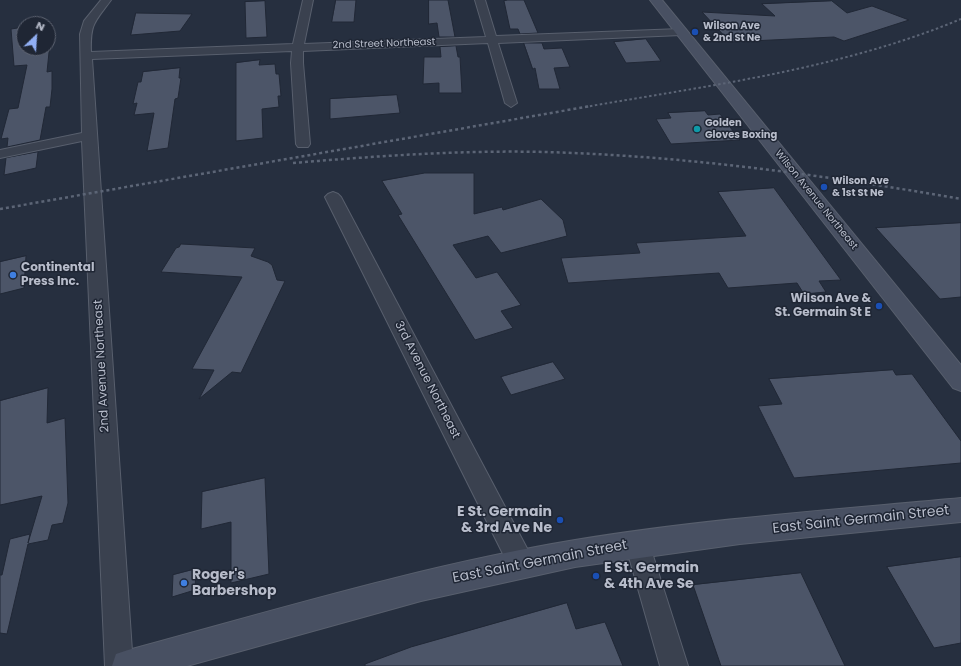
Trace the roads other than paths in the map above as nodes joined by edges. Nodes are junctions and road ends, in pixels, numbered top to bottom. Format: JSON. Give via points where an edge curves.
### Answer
{"nodes":[{"id":1,"x":106,"y":0,"type":"edge"},
{"id":2,"x":308,"y":0,"type":"edge"},
{"id":3,"x":480,"y":0,"type":"edge"},
{"id":4,"x":656,"y":0,"type":"edge"},
{"id":5,"x":681,"y":32,"type":"junction"},
{"id":6,"x":492,"y":40,"type":"junction"},
{"id":7,"x":298,"y":48,"type":"junction"},
{"id":8,"x":86,"y":56,"type":"junction"},
{"id":9,"x":511,"y":103,"type":"dead end"},
{"id":10,"x":89,"y":136,"type":"junction"},
{"id":11,"x":303,"y":144,"type":"dead end"},
{"id":12,"x":0,"y":154,"type":"edge"},
{"id":13,"x":333,"y":197,"type":"dead end"},
{"id":14,"x":961,"y":382,"type":"edge"},
{"id":15,"x":961,"y":510,"type":"edge"},
{"id":16,"x":637,"y":543,"type":"junction"},
{"id":17,"x":521,"y":564,"type":"junction"},
{"id":18,"x":119,"y":666,"type":"edge"},
{"id":19,"x":128,"y":666,"type":"edge"},
{"id":20,"x":674,"y":666,"type":"edge"}],
"edges":[{"from":1,"to":8,"type":"street","name":"2nd Avenue Northeast","via":[[86,27]]},
{"from":2,"to":7,"type":"street"},
{"from":3,"to":6,"type":"street"},
{"from":4,"to":5,"type":"street","name":"Wilson Avenue Northeast"},
{"from":5,"to":6,"type":"street","name":"2nd Street Northeast"},
{"from":5,"to":14,"type":"street","name":"Wilson Avenue Northeast"},
{"from":6,"to":7,"type":"street","name":"2nd Street Northeast"},
{"from":6,"to":9,"type":"street"},
{"from":7,"to":8,"type":"street","name":"2nd Street Northeast"},
{"from":7,"to":11,"type":"street","via":[[296,63]]},
{"from":8,"to":10,"type":"street","name":"2nd Avenue Northeast"},
{"from":10,"to":12,"type":"street"},
{"from":10,"to":18,"type":"street","name":"2nd Avenue Northeast"},
{"from":13,"to":17,"type":"street","name":"3rd Avenue Northeast"},
{"from":15,"to":16,"type":"street","name":"East Saint Germain Street"},
{"from":16,"to":17,"type":"street","name":"East Saint Germain Street"},
{"from":16,"to":20,"type":"street"},
{"from":17,"to":19,"type":"street","name":"East Saint Germain Street","via":[[436,582]]}]}
